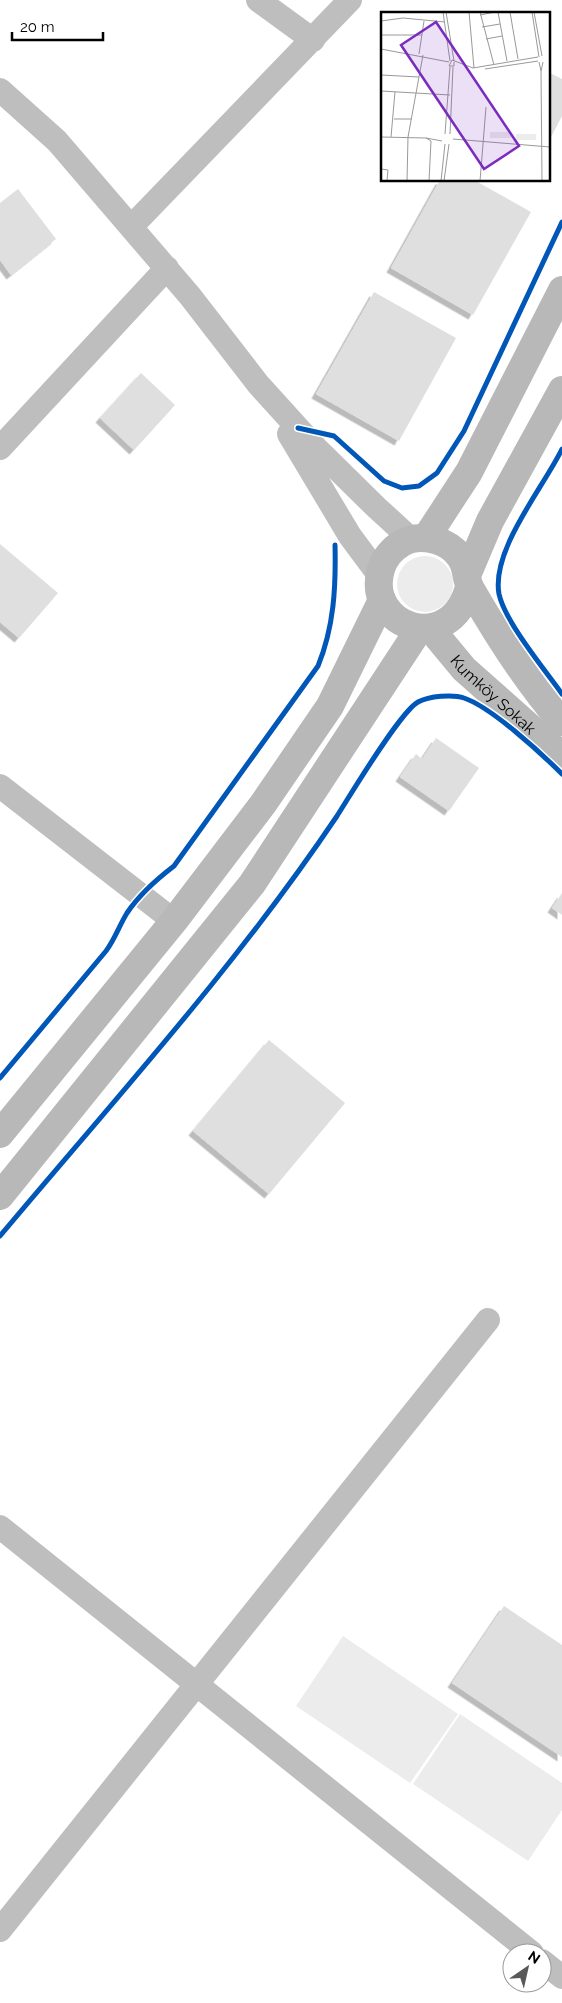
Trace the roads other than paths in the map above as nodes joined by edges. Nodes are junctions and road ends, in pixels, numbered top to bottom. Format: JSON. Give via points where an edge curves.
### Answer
{"nodes":[{"id":1,"x":258,"y":0,"type":"edge"},
{"id":2,"x":350,"y":0,"type":"edge"},
{"id":3,"x":313,"y":40,"type":"junction"},
{"id":4,"x":0,"y":90,"type":"edge"},
{"id":5,"x":131,"y":227,"type":"junction"},
{"id":6,"x":167,"y":268,"type":"junction"},
{"id":7,"x":562,"y":290,"type":"edge"},
{"id":8,"x":258,"y":384,"type":"junction"},
{"id":9,"x":562,"y":390,"type":"edge"},
{"id":10,"x":0,"y":448,"type":"edge"},
{"id":11,"x":419,"y":539,"type":"junction"},
{"id":12,"x":468,"y":580,"type":"junction"},
{"id":13,"x":381,"y":588,"type":"junction"},
{"id":14,"x":425,"y":628,"type":"junction"},
{"id":15,"x":562,"y":722,"type":"edge"},
{"id":16,"x":562,"y":756,"type":"edge"},
{"id":17,"x":0,"y":786,"type":"edge"},
{"id":18,"x":174,"y":921,"type":"junction"},
{"id":19,"x":0,"y":1134,"type":"edge"},
{"id":20,"x":0,"y":1196,"type":"edge"},
{"id":21,"x":488,"y":1320,"type":"dead end"},
{"id":22,"x":0,"y":1527,"type":"edge"},
{"id":23,"x":199,"y":1684,"type":"junction"},
{"id":24,"x":0,"y":1930,"type":"edge"},
{"id":25,"x":520,"y":1943,"type":"edge"},
{"id":26,"x":552,"y":1969,"type":"edge"},
{"id":27,"x":562,"y":1977,"type":"edge"}],
"edges":[{"from":1,"to":3,"type":"street"},
{"from":2,"to":3,"type":"street"},
{"from":3,"to":5,"type":"street"},
{"from":4,"to":5,"type":"street","via":[[57,141]]},
{"from":5,"to":6,"type":"street"},
{"from":6,"to":8,"type":"street"},
{"from":6,"to":10,"type":"street"},
{"from":7,"to":11,"type":"main road","via":[[469,472]]},
{"from":8,"to":11,"type":"street","via":[[377,508]]},
{"from":8,"to":13,"type":"street"},
{"from":9,"to":12,"type":"main road","via":[[490,522]]},
{"from":11,"to":12,"type":"main road","via":[[441,542],[453,549],[463,560]]},
{"from":11,"to":13,"type":"main road","via":[[402,543],[391,552],[383,563]]},
{"from":12,"to":14,"type":"main road","via":[[465,602],[457,615],[445,624]]},
{"from":12,"to":15,"type":"main road","name":"Kumköy Sokak","via":[[533,689]]},
{"from":13,"to":14,"type":"main road","via":[[389,613],[401,622]]},
{"from":13,"to":18,"type":"main road","via":[[330,706],[263,804]]},
{"from":14,"to":16,"type":"main road","name":"Kumköy Sokak","via":[[464,669]]},
{"from":14,"to":20,"type":"main road","via":[[252,884]]},
{"from":17,"to":18,"type":"street"},
{"from":18,"to":19,"type":"main road"},
{"from":21,"to":23,"type":"street"},
{"from":22,"to":23,"type":"street"},
{"from":23,"to":24,"type":"street"},
{"from":23,"to":25,"type":"street"},
{"from":26,"to":27,"type":"street"}]}
